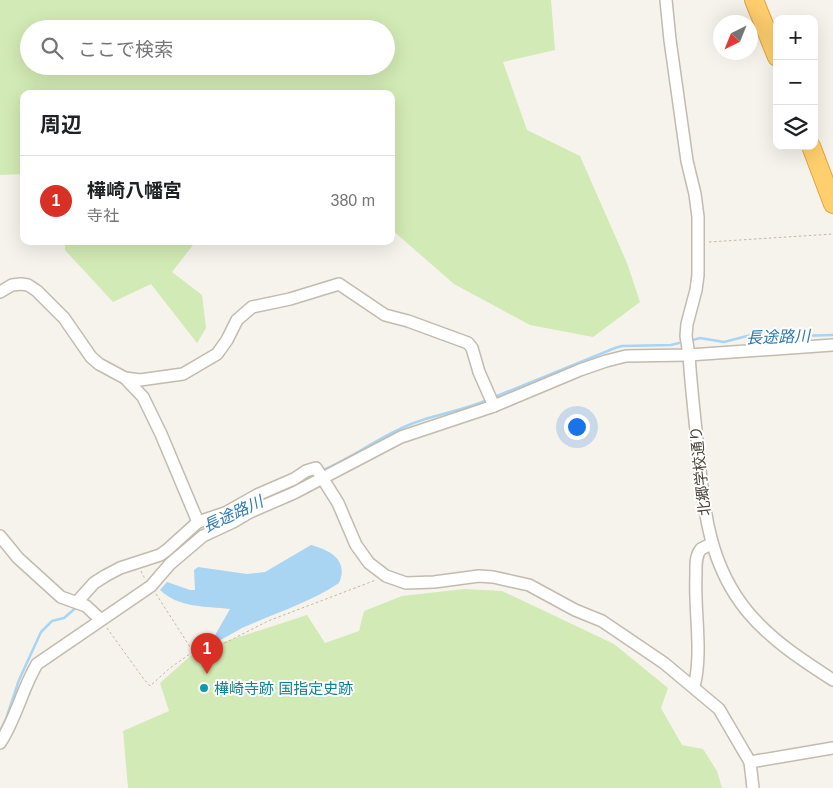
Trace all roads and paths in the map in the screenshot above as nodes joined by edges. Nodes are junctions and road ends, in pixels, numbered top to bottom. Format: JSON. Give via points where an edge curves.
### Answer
{"nodes":[{"id":1,"x":666,"y":0,"type":"edge"},
{"id":2,"x":754,"y":0,"type":"edge"},
{"id":3,"x":773,"y":47,"type":"edge"},
{"id":4,"x":813,"y":150,"type":"edge"},
{"id":5,"x":833,"y":204,"type":"edge"},
{"id":6,"x":833,"y":234,"type":"edge"},
{"id":7,"x":697,"y":242,"type":"junction"},
{"id":8,"x":0,"y":292,"type":"edge"},
{"id":9,"x":833,"y":345,"type":"edge"},
{"id":10,"x":689,"y":355,"type":"junction"},
{"id":11,"x":125,"y":378,"type":"junction"},
{"id":12,"x":494,"y":406,"type":"junction"},
{"id":13,"x":323,"y":477,"type":"junction"},
{"id":14,"x":198,"y":522,"type":"junction"},
{"id":15,"x":0,"y":536,"type":"edge"},
{"id":16,"x":711,"y":544,"type":"junction"},
{"id":17,"x":139,"y":569,"type":"dead end"},
{"id":18,"x":386,"y":576,"type":"junction"},
{"id":19,"x":151,"y":586,"type":"junction"},
{"id":20,"x":77,"y":602,"type":"junction"},
{"id":21,"x":100,"y":620,"type":"junction"},
{"id":22,"x":194,"y":651,"type":"junction"},
{"id":23,"x":203,"y":667,"type":"dead end"},
{"id":24,"x":833,"y":680,"type":"edge"},
{"id":25,"x":694,"y":687,"type":"junction"},
{"id":26,"x":0,"y":744,"type":"edge"},
{"id":27,"x":833,"y":748,"type":"edge"},
{"id":28,"x":750,"y":762,"type":"junction"},
{"id":29,"x":753,"y":788,"type":"edge"}],
"edges":[{"from":1,"to":7,"type":"street","name":"北郷学校通り","via":[[687,161],[698,217]]},
{"from":2,"to":3,"type":"highway"},
{"from":4,"to":5,"type":"highway"},
{"from":6,"to":7,"type":"path"},
{"from":7,"to":10,"type":"street","name":"北郷学校通り","via":[[696,290],[686,336]]},
{"from":8,"to":11,"type":"street","via":[[12,285],[28,285],[64,318],[91,357]]},
{"from":9,"to":10,"type":"street"},
{"from":10,"to":12,"type":"street","via":[[626,356],[606,361]]},
{"from":10,"to":16,"type":"street","name":"北郷学校通り","via":[[704,511]]},
{"from":11,"to":12,"type":"street","via":[[140,380],[182,374],[217,354],[237,320],[252,307],[339,284],[385,315],[468,343]]},
{"from":11,"to":14,"type":"street","via":[[142,397],[154,419]]},
{"from":12,"to":13,"type":"street","via":[[408,435]]},
{"from":13,"to":14,"type":"street","via":[[316,468],[312,468],[225,512]]},
{"from":13,"to":18,"type":"street","via":[[356,545],[368,563]]},
{"from":13,"to":19,"type":"street","via":[[203,536],[170,564]]},
{"from":14,"to":20,"type":"street","via":[[160,555],[104,576]]},
{"from":15,"to":20,"type":"street","via":[[18,558],[61,597]]},
{"from":16,"to":24,"type":"street","name":"北郷学校通り","via":[[725,576],[747,611],[781,644]]},
{"from":16,"to":25,"type":"street","via":[[700,549],[696,560],[694,595],[698,664]]},
{"from":17,"to":19,"type":"path"},
{"from":18,"to":22,"type":"path","via":[[268,621],[227,642]]},
{"from":18,"to":25,"type":"street","via":[[406,583],[479,576],[529,584],[602,621]]},
{"from":19,"to":21,"type":"street"},
{"from":19,"to":22,"type":"path"},
{"from":20,"to":21,"type":"street"},
{"from":21,"to":22,"type":"path","via":[[150,686]]},
{"from":21,"to":26,"type":"street","via":[[37,664]]},
{"from":22,"to":23,"type":"path"},
{"from":25,"to":28,"type":"street","via":[[719,709]]},
{"from":27,"to":28,"type":"street"},
{"from":28,"to":29,"type":"street"}]}
